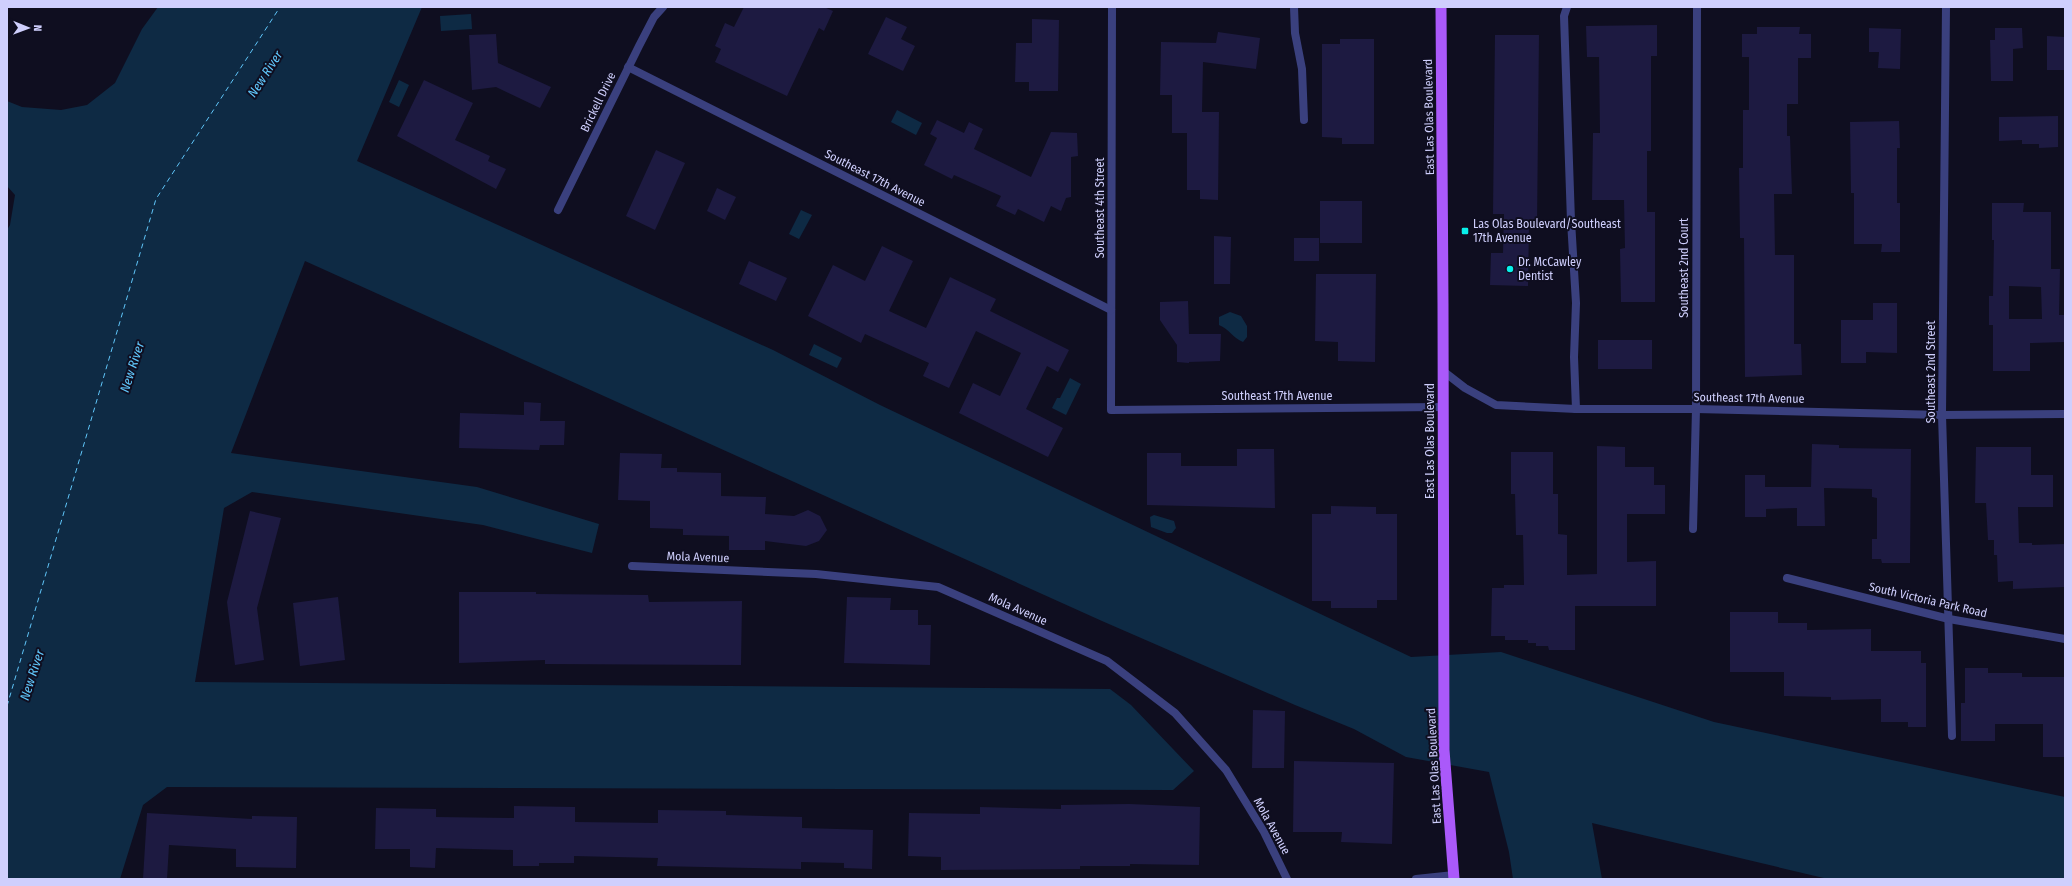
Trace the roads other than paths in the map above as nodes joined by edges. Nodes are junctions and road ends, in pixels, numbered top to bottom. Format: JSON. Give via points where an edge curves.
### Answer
{"nodes":[{"id":1,"x":663,"y":7,"type":"edge"},
{"id":2,"x":1112,"y":7,"type":"edge"},
{"id":3,"x":1294,"y":7,"type":"edge"},
{"id":4,"x":1441,"y":7,"type":"edge"},
{"id":5,"x":1567,"y":7,"type":"edge"},
{"id":6,"x":1697,"y":7,"type":"edge"},
{"id":7,"x":1946,"y":7,"type":"edge"},
{"id":8,"x":628,"y":68,"type":"junction"},
{"id":9,"x":1304,"y":120,"type":"dead end"},
{"id":10,"x":558,"y":210,"type":"dead end"},
{"id":11,"x":1111,"y":310,"type":"junction"},
{"id":12,"x":1443,"y":371,"type":"junction"},
{"id":13,"x":1443,"y":407,"type":"junction"},
{"id":14,"x":1576,"y":409,"type":"junction"},
{"id":15,"x":1696,"y":409,"type":"junction"},
{"id":16,"x":1111,"y":410,"type":"joint"},
{"id":17,"x":2065,"y":414,"type":"edge"},
{"id":18,"x":1942,"y":415,"type":"junction"},
{"id":19,"x":1693,"y":529,"type":"dead end"},
{"id":20,"x":632,"y":566,"type":"dead end"},
{"id":21,"x":1787,"y":578,"type":"dead end"},
{"id":22,"x":1949,"y":619,"type":"junction"},
{"id":23,"x":2065,"y":638,"type":"edge"},
{"id":24,"x":1952,"y":736,"type":"dead end"},
{"id":25,"x":1455,"y":878,"type":"edge"},
{"id":26,"x":1287,"y":879,"type":"edge"},
{"id":27,"x":1416,"y":879,"type":"edge"}],
"edges":[{"from":1,"to":8,"type":"street","name":"Brickell Drive","via":[[654,17]]},
{"from":2,"to":11,"type":"street","name":"Southeast 4th Street"},
{"from":3,"to":9,"type":"street","via":[[1295,33],[1302,69]]},
{"from":4,"to":12,"type":"main road","name":"East Las Olas Boulevard"},
{"from":5,"to":14,"type":"street","via":[[1564,16],[1576,303]]},
{"from":6,"to":15,"type":"street","name":"Southeast 2nd Court"},
{"from":7,"to":18,"type":"street","name":"Southeast 2nd Street"},
{"from":8,"to":10,"type":"street","name":"Brickell Drive"},
{"from":8,"to":11,"type":"street","name":"Southeast 17th Avenue"},
{"from":11,"to":16,"type":"street","name":"Southeast 4th Street"},
{"from":12,"to":13,"type":"main road","name":"East Las Olas Boulevard"},
{"from":12,"to":14,"type":"street","name":"Southeast 17th Avenue","via":[[1465,388],[1496,405]]},
{"from":13,"to":16,"type":"street","name":"Southeast 17th Avenue"},
{"from":13,"to":25,"type":"main road","name":"East Las Olas Boulevard","via":[[1444,750]]},
{"from":14,"to":15,"type":"street","name":"Southeast 17th Avenue"},
{"from":15,"to":18,"type":"street","name":"Southeast 17th Avenue"},
{"from":15,"to":19,"type":"street","name":"Southeast 2nd Court"},
{"from":17,"to":18,"type":"street","name":"Southeast 17th Avenue"},
{"from":18,"to":22,"type":"street","name":"Southeast 2nd Street"},
{"from":20,"to":26,"type":"street","name":"Mola Avenue","via":[[816,574],[938,587],[1107,661],[1175,713],[1226,770],[1264,832]]},
{"from":21,"to":22,"type":"street","name":"South Victoria Park Road"},
{"from":22,"to":23,"type":"street","name":"South Victoria Park Road"},
{"from":22,"to":24,"type":"street","name":"Southeast 2nd Street"},
{"from":25,"to":27,"type":"street"}]}
